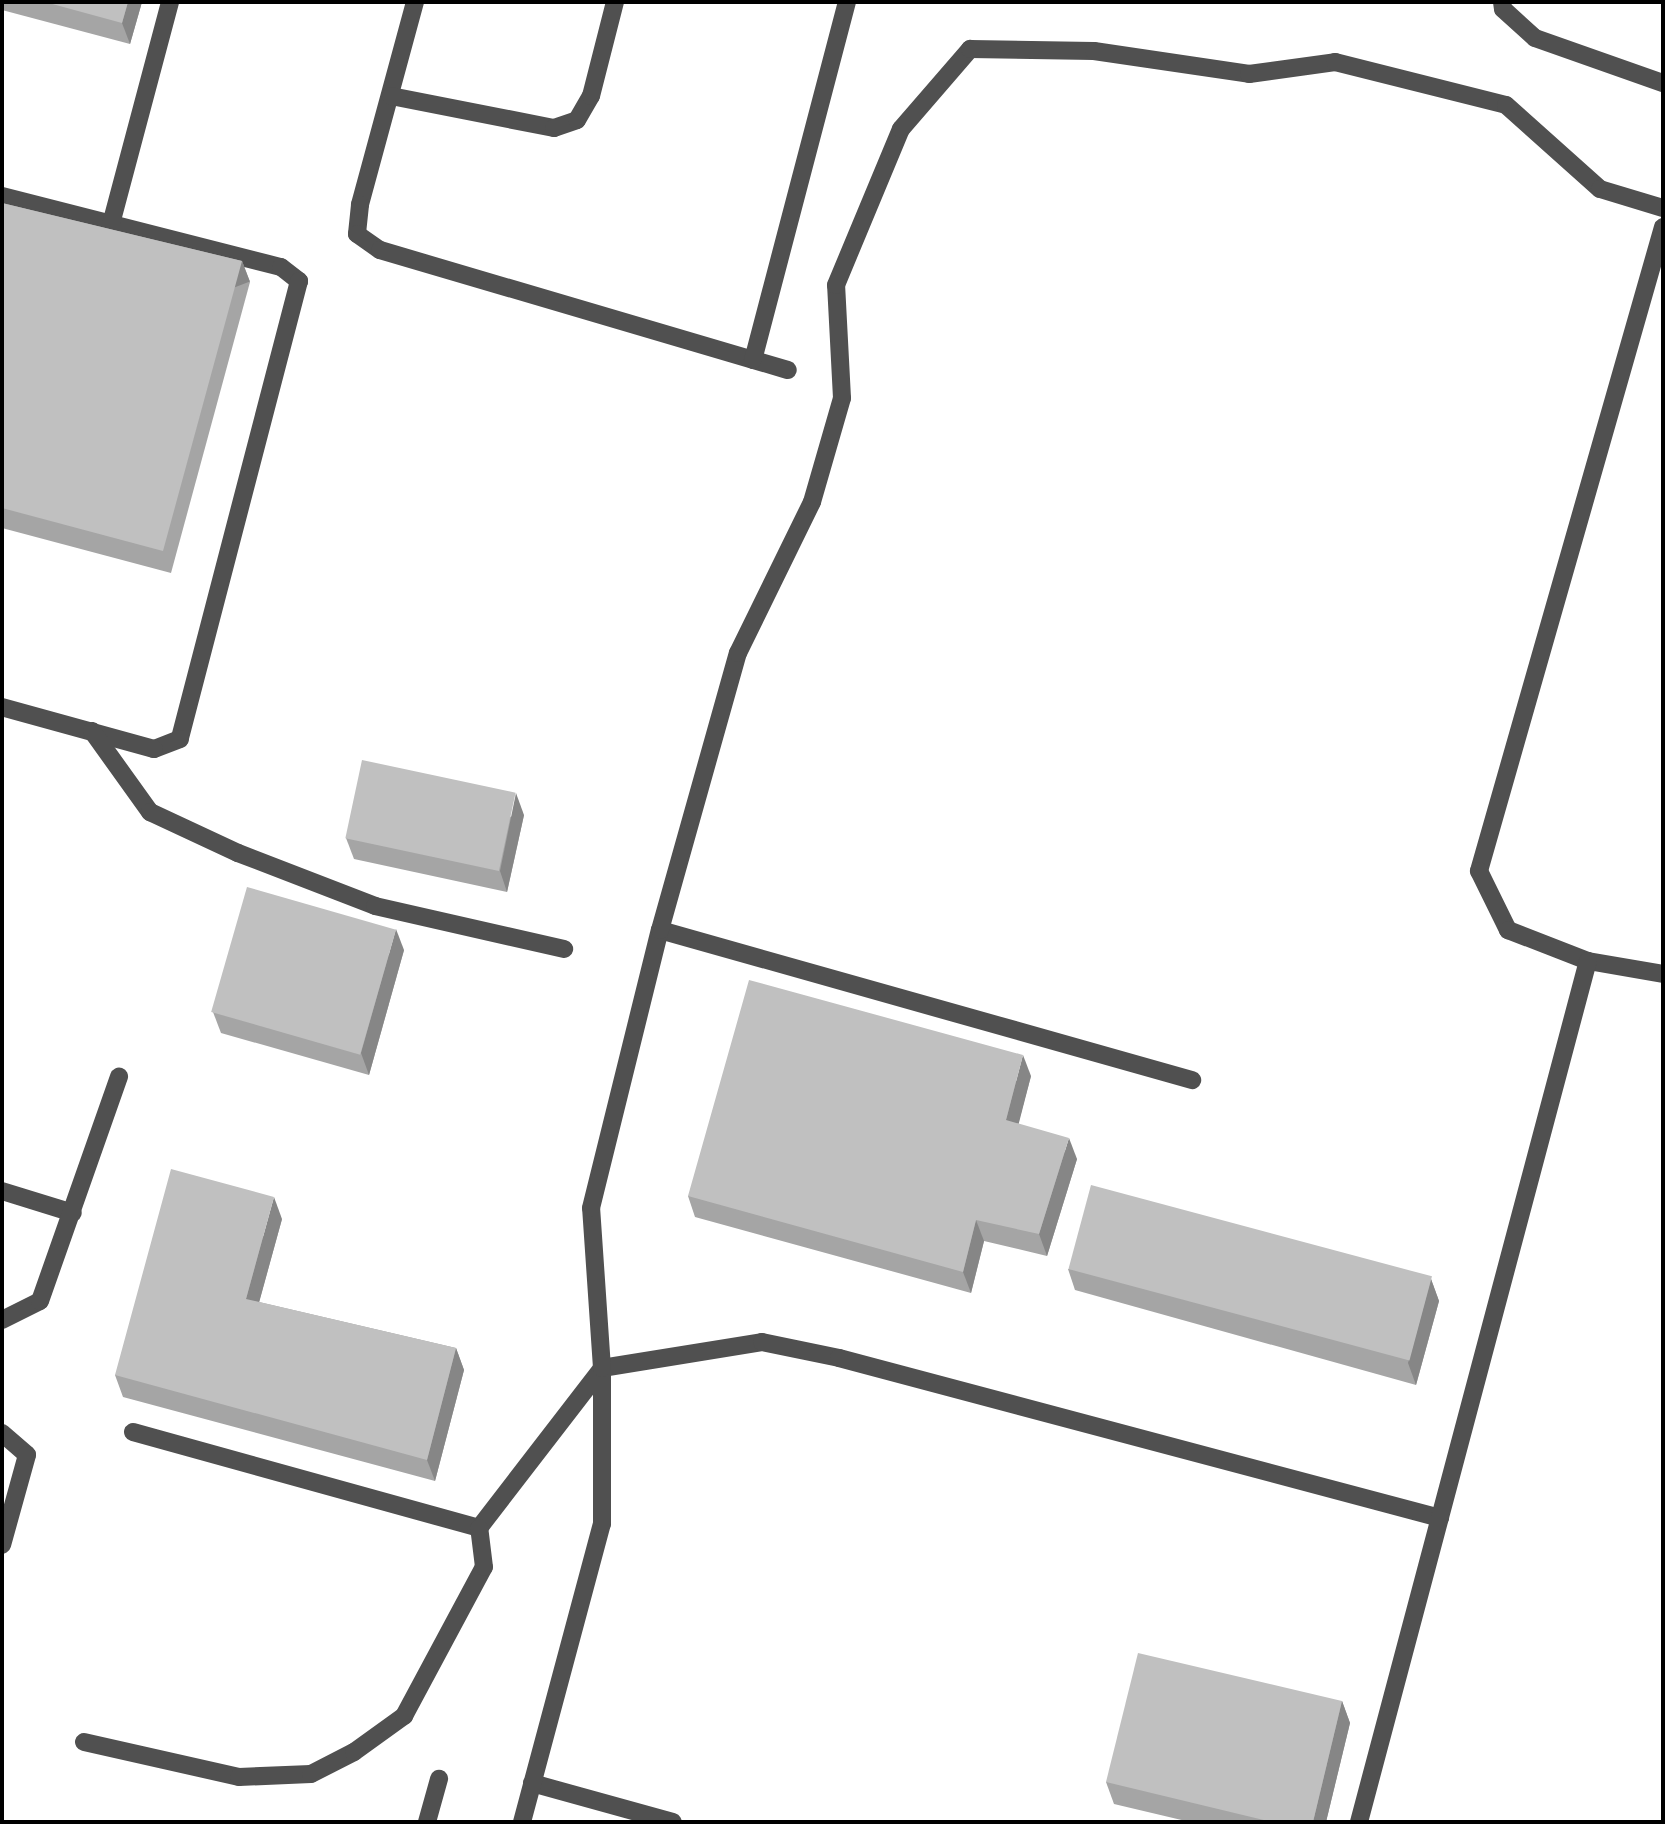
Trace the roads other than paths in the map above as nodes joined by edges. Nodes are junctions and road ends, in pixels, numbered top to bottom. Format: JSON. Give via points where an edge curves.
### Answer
{"nodes":[{"id":1,"x":170,"y":2,"type":"edge"},
{"id":2,"x":415,"y":2,"type":"edge"},
{"id":3,"x":615,"y":2,"type":"edge"},
{"id":4,"x":847,"y":2,"type":"edge"},
{"id":5,"x":1502,"y":2,"type":"edge"},
{"id":6,"x":1663,"y":83,"type":"edge"},
{"id":7,"x":391,"y":96,"type":"junction"},
{"id":8,"x":2,"y":196,"type":"edge"},
{"id":9,"x":1663,"y":208,"type":"edge"},
{"id":10,"x":111,"y":224,"type":"junction"},
{"id":11,"x":1663,"y":227,"type":"edge"},
{"id":12,"x":753,"y":360,"type":"junction"},
{"id":13,"x":788,"y":370,"type":"dead end"},
{"id":14,"x":2,"y":707,"type":"edge"},
{"id":15,"x":92,"y":731,"type":"junction"},
{"id":16,"x":660,"y":930,"type":"junction"},
{"id":17,"x":564,"y":949,"type":"dead end"},
{"id":18,"x":1588,"y":961,"type":"junction"},
{"id":19,"x":1663,"y":974,"type":"edge"},
{"id":20,"x":119,"y":1077,"type":"dead end"},
{"id":21,"x":1192,"y":1080,"type":"dead end"},
{"id":22,"x":2,"y":1191,"type":"edge"},
{"id":23,"x":74,"y":1213,"type":"junction"},
{"id":24,"x":2,"y":1320,"type":"edge"},
{"id":25,"x":601,"y":1368,"type":"junction"},
{"id":26,"x":133,"y":1432,"type":"dead end"},
{"id":27,"x":2,"y":1433,"type":"edge"},
{"id":28,"x":1440,"y":1518,"type":"junction"},
{"id":29,"x":479,"y":1528,"type":"junction"},
{"id":30,"x":2,"y":1545,"type":"edge"},
{"id":31,"x":84,"y":1742,"type":"dead end"},
{"id":32,"x":439,"y":1779,"type":"dead end"},
{"id":33,"x":532,"y":1783,"type":"junction"},
{"id":34,"x":428,"y":1822,"type":"edge"},
{"id":35,"x":522,"y":1822,"type":"edge"},
{"id":36,"x":673,"y":1822,"type":"edge"},
{"id":37,"x":1359,"y":1822,"type":"edge"}],
"edges":[{"from":1,"to":10,"type":"lane"},
{"from":2,"to":7,"type":"lane"},
{"from":3,"to":7,"type":"lane","via":[[591,96],[577,120],[554,128]]},
{"from":4,"to":12,"type":"lane"},
{"from":5,"to":6,"type":"lane","via":[[1503,9],[1535,38]]},
{"from":7,"to":12,"type":"lane","via":[[360,205],[357,234],[380,250]]},
{"from":8,"to":10,"type":"lane"},
{"from":9,"to":16,"type":"lane","via":[[1600,189],[1506,104],[1335,62],[1250,74],[1094,51],[970,49],[901,129],[836,285],[842,398],[812,502],[738,653]]},
{"from":10,"to":15,"type":"lane","via":[[281,267],[299,281],[180,739],[154,749]]},
{"from":11,"to":18,"type":"lane","via":[[1479,871],[1508,930]]},
{"from":12,"to":13,"type":"lane"},
{"from":14,"to":15,"type":"lane"},
{"from":15,"to":17,"type":"lane","via":[[149,812],[375,906]]},
{"from":16,"to":21,"type":"lane"},
{"from":16,"to":25,"type":"lane","via":[[591,1208]]},
{"from":18,"to":19,"type":"lane"},
{"from":18,"to":28,"type":"lane"},
{"from":20,"to":23,"type":"lane"},
{"from":22,"to":23,"type":"lane"},
{"from":23,"to":24,"type":"lane","via":[[40,1301]]},
{"from":25,"to":28,"type":"lane","via":[[762,1342],[839,1358]]},
{"from":25,"to":29,"type":"lane"},
{"from":25,"to":33,"type":"lane","via":[[602,1524]]},
{"from":26,"to":29,"type":"lane"},
{"from":27,"to":30,"type":"lane","via":[[27,1455]]},
{"from":28,"to":37,"type":"lane"},
{"from":29,"to":31,"type":"lane","via":[[484,1567],[404,1716],[354,1752],[311,1774],[239,1777]]},
{"from":32,"to":34,"type":"lane"},
{"from":33,"to":35,"type":"lane"},
{"from":33,"to":36,"type":"lane"}]}
